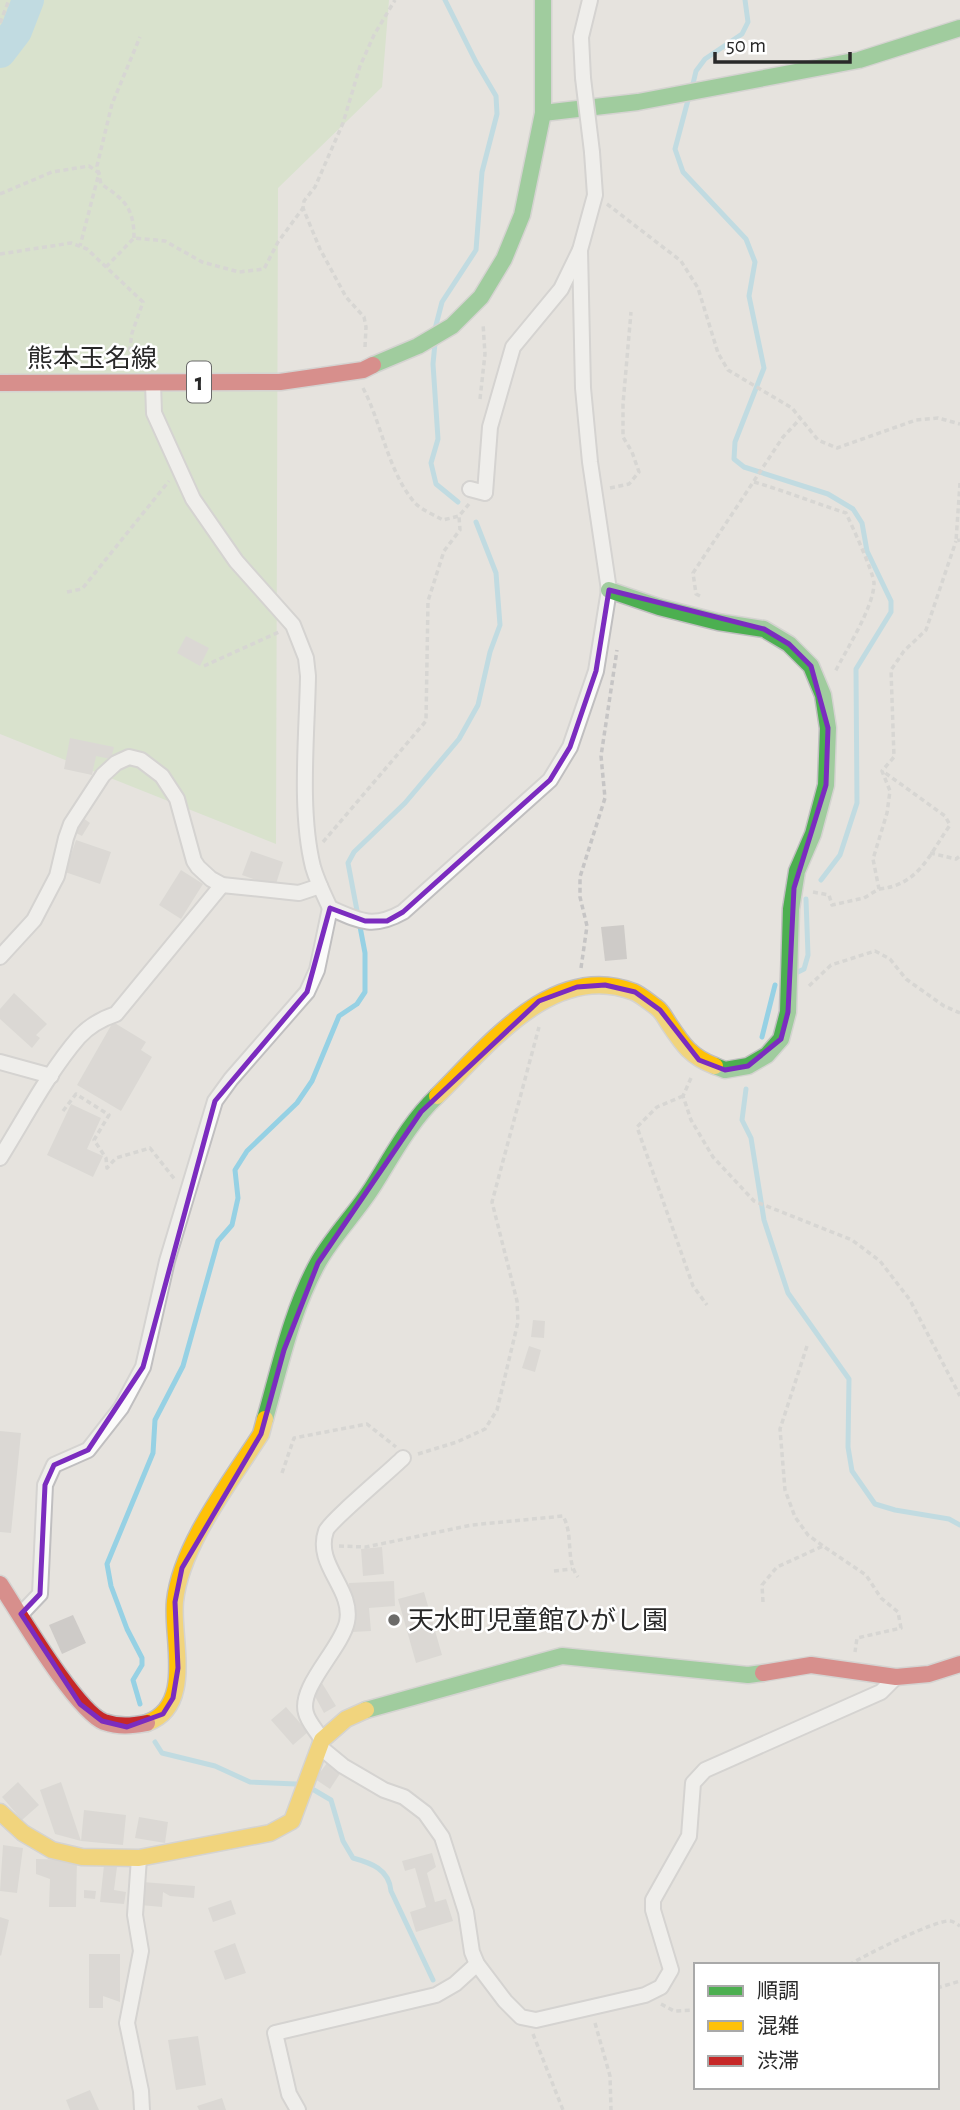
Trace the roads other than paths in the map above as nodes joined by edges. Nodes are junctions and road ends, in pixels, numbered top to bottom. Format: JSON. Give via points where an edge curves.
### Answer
{"nodes":[{"id":1,"x":542,"y":0,"type":"edge"},
{"id":2,"x":590,"y":0,"type":"edge"},
{"id":3,"x":960,"y":27,"type":"edge"},
{"id":4,"x":543,"y":113,"type":"junction"},
{"id":5,"x":580,"y":250,"type":"junction"},
{"id":6,"x":0,"y":383,"type":"edge"},
{"id":7,"x":153,"y":383,"type":"junction"},
{"id":8,"x":470,"y":489,"type":"road end"},
{"id":9,"x":609,"y":590,"type":"junction"},
{"id":10,"x":222,"y":885,"type":"junction"},
{"id":11,"x":320,"y":886,"type":"junction"},
{"id":12,"x":330,"y":908,"type":"junction"},
{"id":13,"x":0,"y":957,"type":"edge"},
{"id":14,"x":0,"y":1062,"type":"edge"},
{"id":15,"x":51,"y":1076,"type":"junction"},
{"id":16,"x":0,"y":1158,"type":"edge"},
{"id":17,"x":403,"y":1458,"type":"road end"},
{"id":18,"x":0,"y":1584,"type":"edge"},
{"id":19,"x":21,"y":1614,"type":"junction"},
{"id":20,"x":960,"y":1664,"type":"edge"},
{"id":21,"x":896,"y":1677,"type":"junction"},
{"id":22,"x":321,"y":1743,"type":"junction"},
{"id":23,"x":0,"y":1812,"type":"edge"},
{"id":24,"x":139,"y":1858,"type":"junction"},
{"id":25,"x":477,"y":1964,"type":"junction"},
{"id":26,"x":142,"y":2110,"type":"edge"},
{"id":27,"x":298,"y":2110,"type":"edge"}],
"edges":[{"from":1,"to":4,"type":"street","name":"熊本玉名線","number":"1"},
{"from":2,"to":5,"type":"street","bridge":true,"via":[[581,37],[595,195]]},
{"from":3,"to":4,"type":"street","via":[[859,60],[638,102]]},
{"from":4,"to":7,"type":"street","name":"熊本玉名線","number":"1","via":[[522,215],[504,259],[481,297],[452,326],[359,370],[280,382]]},
{"from":5,"to":8,"type":"street","via":[[561,289],[513,347],[490,427],[485,493]]},
{"from":5,"to":9,"type":"street","via":[[583,388]]},
{"from":6,"to":7,"type":"street","name":"熊本玉名線","number":"1"},
{"from":7,"to":11,"type":"street","via":[[154,413],[193,499],[236,561],[293,625],[306,658],[306,807]]},
{"from":9,"to":12,"type":"street","via":[[596,671],[570,747],[550,780],[403,912],[387,921],[358,919]]},
{"from":9,"to":19,"type":"street","via":[[670,610],[764,629],[789,643],[811,666],[823,695],[828,728],[826,785],[797,871],[788,1006],[781,1039],[767,1055],[748,1066],[726,1070],[699,1060],[660,1010],[635,992],[605,985],[577,987],[540,1001],[510,1024],[421,1112],[318,1263],[284,1350],[261,1434],[182,1568],[175,1602],[178,1668],[173,1698],[163,1714],[127,1727],[102,1721],[80,1704]]},
{"from":10,"to":11,"type":"street","via":[[299,893]]},
{"from":10,"to":13,"type":"street","via":[[198,867],[177,799],[162,776],[129,757],[103,775],[71,824],[57,876],[34,920]]},
{"from":10,"to":15,"type":"street","via":[[116,1014],[101,1019],[80,1036]]},
{"from":11,"to":12,"type":"street"},
{"from":12,"to":19,"type":"street","via":[[317,970],[307,992],[215,1101],[167,1261],[143,1367],[121,1408],[88,1450],[54,1465],[45,1485],[40,1594]]},
{"from":14,"to":15,"type":"street"},
{"from":15,"to":16,"type":"street"},
{"from":17,"to":22,"type":"street","via":[[326,1529],[323,1549],[346,1599],[347,1621],[338,1645],[307,1693],[304,1709]]},
{"from":18,"to":19,"type":"street"},
{"from":20,"to":21,"type":"street","via":[[929,1674]]},
{"from":21,"to":22,"type":"street","via":[[811,1665],[748,1675],[562,1656],[376,1706],[346,1719]]},
{"from":21,"to":25,"type":"street","via":[[881,1692],[705,1770],[693,1783],[689,1836],[653,1900],[671,1970],[661,1987],[645,1996],[536,2020],[521,2017]]},
{"from":22,"to":24,"type":"street","via":[[292,1821],[270,1833]]},
{"from":22,"to":25,"type":"street","via":[[343,1766],[425,1812],[442,1837]]},
{"from":23,"to":24,"type":"street","via":[[52,1850],[82,1857]]},
{"from":24,"to":26,"type":"street","via":[[135,1915],[141,1951],[127,2023]]},
{"from":25,"to":27,"type":"street","via":[[436,1995],[275,2033],[289,2094]]}]}
